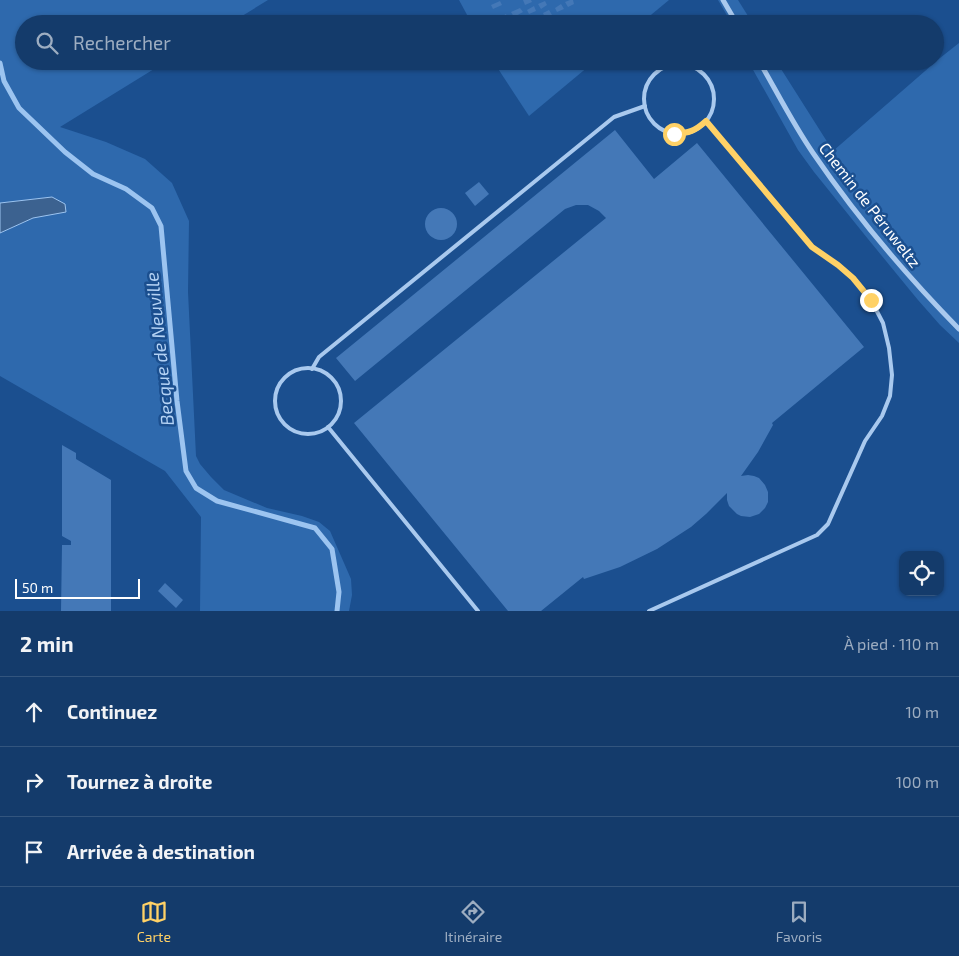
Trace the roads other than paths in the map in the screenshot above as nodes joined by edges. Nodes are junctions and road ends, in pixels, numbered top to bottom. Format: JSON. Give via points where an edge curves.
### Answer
{"nodes":[{"id":1,"x":723,"y":0,"type":"edge"},
{"id":2,"x":732,"y":15,"type":"edge"},
{"id":3,"x":661,"y":70,"type":"edge"},
{"id":4,"x":697,"y":70,"type":"edge"},
{"id":5,"x":764,"y":70,"type":"edge"},
{"id":6,"x":645,"y":106,"type":"junction"},
{"id":7,"x":706,"y":121,"type":"junction"},
{"id":8,"x":959,"y":329,"type":"edge"},
{"id":9,"x":312,"y":369,"type":"junction"},
{"id":10,"x":328,"y":427,"type":"junction"},
{"id":11,"x":478,"y":611,"type":"edge"},
{"id":12,"x":649,"y":611,"type":"edge"}],
"edges":[{"from":1,"to":2,"type":"street"},
{"from":3,"to":6,"type":"lane","via":[[650,79],[645,90]]},
{"from":4,"to":7,"type":"lane","via":[[708,80],[714,101]]},
{"from":5,"to":8,"type":"street","name":"Chemin de Péruweltz","via":[[812,152],[840,191],[895,259]]},
{"from":6,"to":7,"type":"lane","via":[[653,123],[674,134],[686,133]]},
{"from":6,"to":9,"type":"lane","via":[[614,117],[320,357]]},
{"from":7,"to":12,"type":"lane","via":[[812,247],[843,269],[871,300],[883,323],[889,348],[890,396],[882,416],[865,441],[828,524],[817,535]]},
{"from":9,"to":10,"type":"lane","via":[[329,375],[340,393],[338,415]]},
{"from":9,"to":10,"type":"lane","via":[[298,370],[281,383],[277,393],[278,414],[292,430],[302,433],[313,434]]},
{"from":10,"to":11,"type":"lane"}]}
